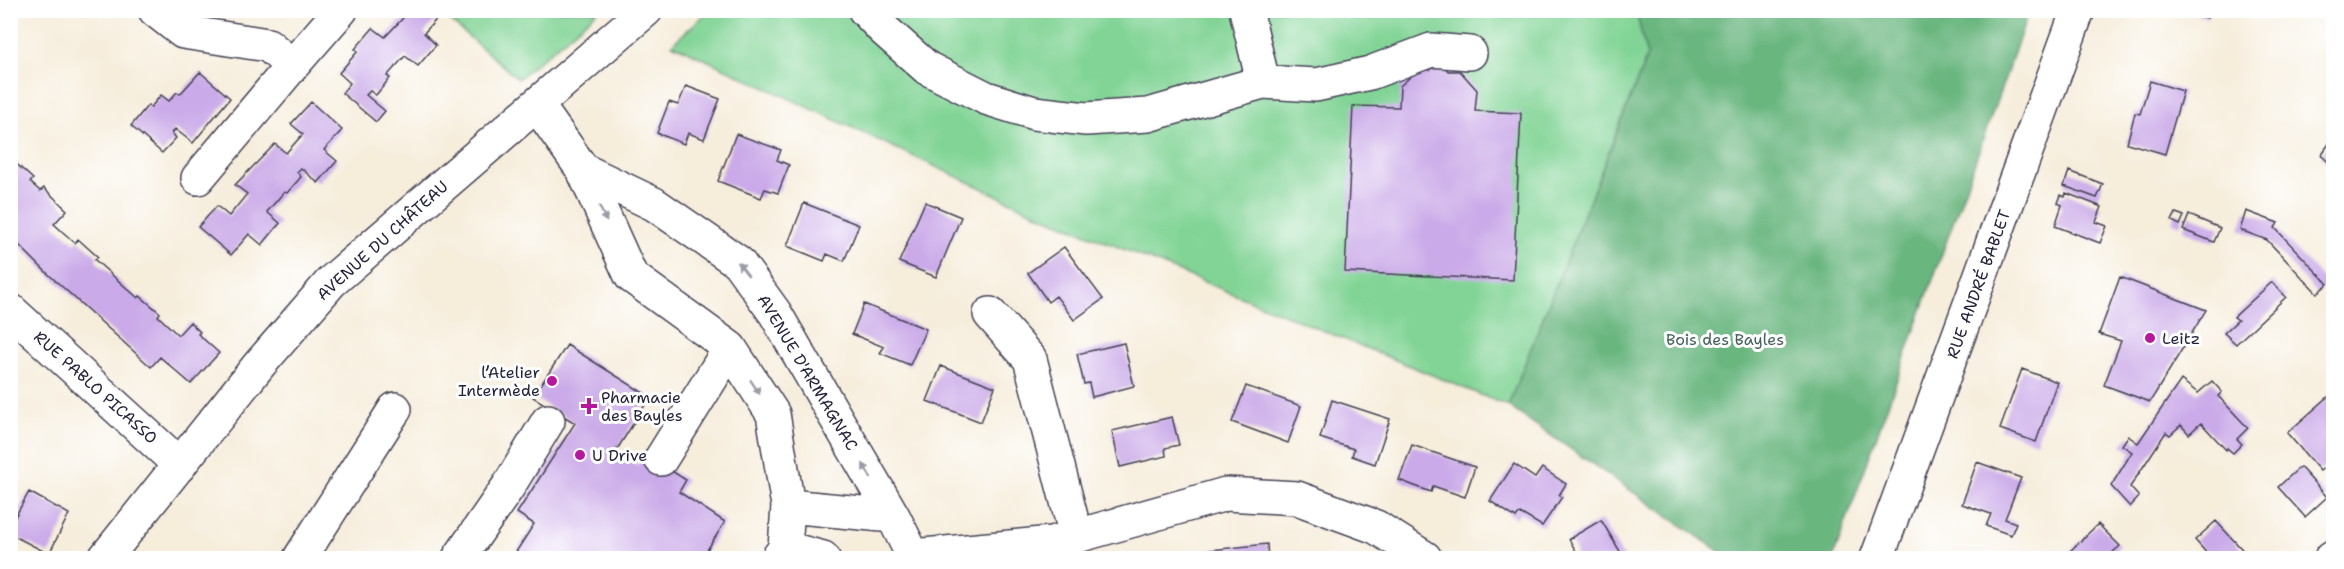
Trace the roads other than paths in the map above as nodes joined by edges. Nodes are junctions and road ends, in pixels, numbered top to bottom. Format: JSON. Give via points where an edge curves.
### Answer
{"nodes":[{"id":1,"x":155,"y":10,"type":"edge"},
{"id":2,"x":342,"y":10,"type":"edge"},
{"id":3,"x":646,"y":10,"type":"edge"},
{"id":4,"x":865,"y":10,"type":"edge"},
{"id":5,"x":1246,"y":10,"type":"edge"},
{"id":6,"x":2078,"y":10,"type":"edge"},
{"id":7,"x":1470,"y":53,"type":"dead end"},
{"id":8,"x":292,"y":66,"type":"junction"},
{"id":9,"x":1259,"y":68,"type":"junction"},
{"id":10,"x":537,"y":105,"type":"junction"},
{"id":11,"x":583,"y":170,"type":"junction"},
{"id":12,"x":198,"y":178,"type":"dead end"},
{"id":13,"x":10,"y":310,"type":"edge"},
{"id":14,"x":990,"y":314,"type":"dead end"},
{"id":15,"x":730,"y":348,"type":"junction"},
{"id":16,"x":395,"y":409,"type":"dead end"},
{"id":17,"x":548,"y":421,"type":"dead end"},
{"id":18,"x":661,"y":459,"type":"dead end"},
{"id":19,"x":180,"y":465,"type":"junction"},
{"id":20,"x":788,"y":506,"type":"junction"},
{"id":21,"x":893,"y":516,"type":"junction"},
{"id":22,"x":1062,"y":546,"type":"edge"},
{"id":23,"x":781,"y":553,"type":"edge"},
{"id":24,"x":912,"y":557,"type":"edge"},
{"id":25,"x":105,"y":558,"type":"edge"},
{"id":26,"x":300,"y":558,"type":"edge"},
{"id":27,"x":459,"y":558,"type":"edge"},
{"id":28,"x":824,"y":558,"type":"edge"},
{"id":29,"x":1425,"y":558,"type":"edge"},
{"id":30,"x":1877,"y":558,"type":"edge"}],
"edges":[{"from":1,"to":8,"type":"street","via":[[183,32],[268,45]]},
{"from":2,"to":8,"type":"street"},
{"from":3,"to":10,"type":"street","name":"AVENUE DU CHÂTEAU"},
{"from":4,"to":9,"type":"street","via":[[927,68],[986,98],[1034,113],[1086,119],[1148,115]]},
{"from":5,"to":9,"type":"street"},
{"from":6,"to":30,"type":"street","name":"RUE ANDRÉ BABLET"},
{"from":7,"to":9,"type":"street","via":[[1431,50],[1370,74],[1316,85]]},
{"from":8,"to":12,"type":"street"},
{"from":10,"to":11,"type":"street","name":"AVENUE D'ARMAGNAC"},
{"from":10,"to":19,"type":"street","name":"AVENUE DU CHÂTEAU","via":[[331,282]]},
{"from":11,"to":15,"type":"street","name":"AVENUE D'ARMAGNAC","one_way":true,"via":[[631,276]]},
{"from":21,"to":11,"type":"street","name":"AVENUE D'ARMAGNAC","one_way":true,"via":[[775,313],[738,262],[654,204]]},
{"from":13,"to":19,"type":"street","name":"RUE PABLO PICASSO"},
{"from":14,"to":22,"type":"street","via":[[1030,359]]},
{"from":15,"to":18,"type":"street"},
{"from":15,"to":20,"type":"street","name":"AVENUE D'ARMAGNAC","one_way":true,"via":[[773,414]]},
{"from":16,"to":26,"type":"street"},
{"from":17,"to":27,"type":"street"},
{"from":19,"to":25,"type":"street","name":"AVENUE DU CHÂTEAU"},
{"from":20,"to":21,"type":"street"},
{"from":20,"to":23,"type":"street","name":"AVENUE D'ARMAGNAC"},
{"from":21,"to":24,"type":"street","name":"AVENUE D'ARMAGNAC"},
{"from":22,"to":24,"type":"street"},
{"from":22,"to":29,"type":"street","via":[[1226,494],[1297,498],[1376,527]]},
{"from":23,"to":28,"type":"street","name":"AVENUE D'ARMAGNAC"}]}
